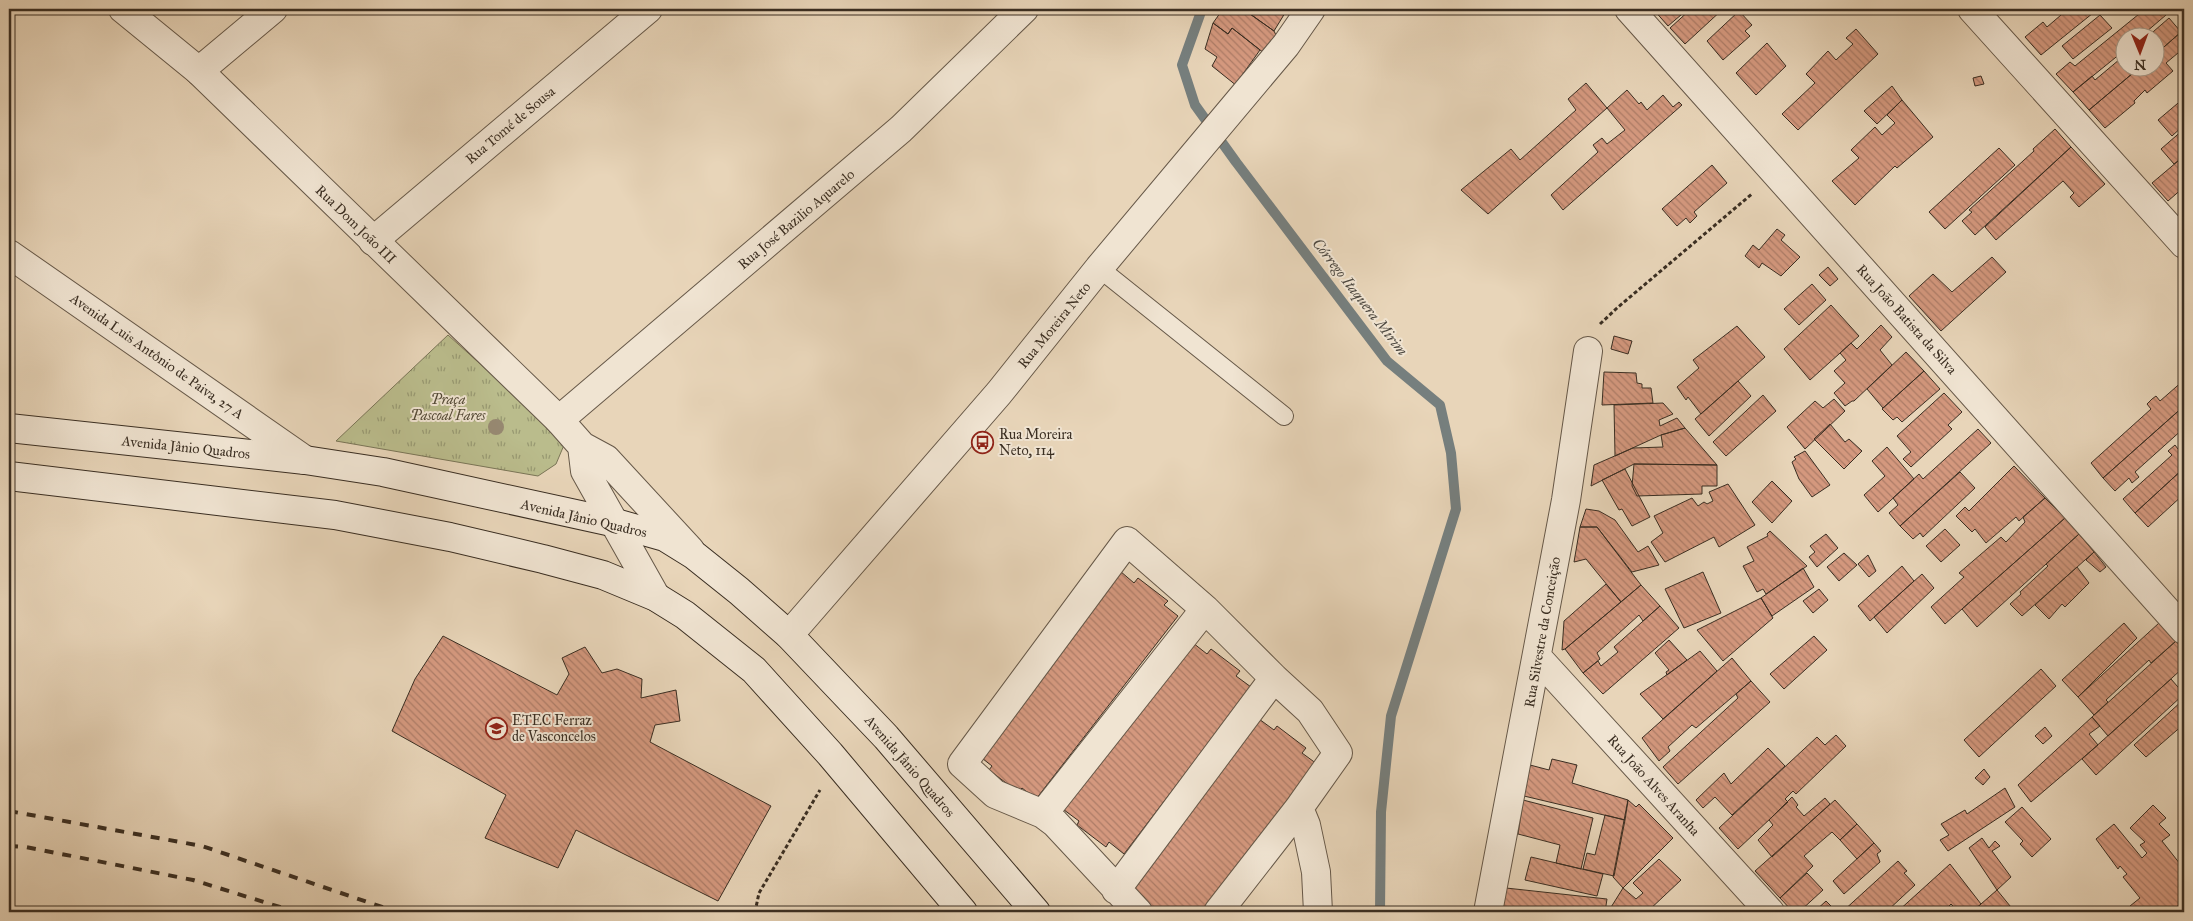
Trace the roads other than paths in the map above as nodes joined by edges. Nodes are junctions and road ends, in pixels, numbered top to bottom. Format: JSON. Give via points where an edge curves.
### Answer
{"nodes":[{"id":1,"x":123,"y":9,"type":"edge"},
{"id":2,"x":273,"y":9,"type":"edge"},
{"id":3,"x":648,"y":9,"type":"edge"},
{"id":4,"x":1024,"y":9,"type":"edge"},
{"id":5,"x":1311,"y":9,"type":"edge"},
{"id":6,"x":1629,"y":9,"type":"edge"},
{"id":7,"x":1972,"y":9,"type":"edge"},
{"id":8,"x":200,"y":71,"type":"junction"},
{"id":9,"x":373,"y":241,"type":"junction"},
{"id":10,"x":2184,"y":244,"type":"edge"},
{"id":11,"x":9,"y":254,"type":"edge"},
{"id":12,"x":1099,"y":268,"type":"junction"},
{"id":13,"x":1588,"y":351,"type":"road end"},
{"id":14,"x":1284,"y":416,"type":"dead end"},
{"id":15,"x":560,"y":420,"type":"junction"},
{"id":16,"x":9,"y":428,"type":"edge"},
{"id":17,"x":582,"y":446,"type":"junction"},
{"id":18,"x":305,"y":460,"type":"junction"},
{"id":19,"x":9,"y":476,"type":"edge"},
{"id":20,"x":612,"y":522,"type":"junction"},
{"id":21,"x":694,"y":554,"type":"junction"},
{"id":22,"x":656,"y":597,"type":"junction"},
{"id":23,"x":1205,"y":608,"type":"junction"},
{"id":24,"x":2184,"y":630,"type":"edge"},
{"id":25,"x":789,"y":635,"type":"junction"},
{"id":26,"x":1538,"y":658,"type":"junction"},
{"id":27,"x":1274,"y":678,"type":"junction"},
{"id":28,"x":1299,"y":808,"type":"junction"},
{"id":29,"x":1043,"y":814,"type":"junction"},
{"id":30,"x":1116,"y":890,"type":"junction"},
{"id":31,"x":1315,"y":910,"type":"edge"},
{"id":32,"x":963,"y":912,"type":"edge"},
{"id":33,"x":1036,"y":912,"type":"edge"},
{"id":34,"x":1138,"y":912,"type":"edge"},
{"id":35,"x":1218,"y":912,"type":"edge"},
{"id":36,"x":1488,"y":912,"type":"edge"},
{"id":37,"x":1770,"y":912,"type":"edge"}],
"edges":[{"from":1,"to":8,"type":"street","name":"Rua Dom João III"},
{"from":2,"to":8,"type":"street"},
{"from":3,"to":9,"type":"street","name":"Rua Tomé de Sousa"},
{"from":4,"to":15,"type":"street","name":"Rua José Bazilio Aquarelo","via":[[901,129]]},
{"from":5,"to":12,"type":"street","name":"Rua Moreira Neto","via":[[1286,45]]},
{"from":6,"to":24,"type":"street","name":"Rua João Batista da Silva"},
{"from":7,"to":10,"type":"street"},
{"from":8,"to":9,"type":"street","name":"Rua Dom João III"},
{"from":9,"to":15,"type":"street","name":"Rua Dom João III"},
{"from":11,"to":18,"type":"street","name":"Avenida Luis Antônio de Paiva, 27 A"},
{"from":12,"to":14,"type":"lane"},
{"from":12,"to":25,"type":"street","name":"Rua Moreira Neto","via":[[999,393]]},
{"from":13,"to":26,"type":"street","name":"Rua Silvestre da Conceição"},
{"from":15,"to":17,"type":"street","name":"Rua Dom João III"},
{"from":16,"to":18,"type":"street","name":"Avenida Jânio Quadros"},
{"from":17,"to":20,"type":"street","via":[[585,471]]},
{"from":17,"to":21,"type":"street","name":"Rua Dom João III","via":[[606,459]]},
{"from":18,"to":20,"type":"street","name":"Avenida Jânio Quadros","via":[[383,472]]},
{"from":19,"to":22,"type":"street","via":[[344,517],[542,559],[603,576]]},
{"from":20,"to":21,"type":"street","name":"Avenida Jânio Quadros","via":[[665,537]]},
{"from":20,"to":22,"type":"street"},
{"from":21,"to":25,"type":"street","name":"Avenida Jânio Quadros"},
{"from":22,"to":32,"type":"street","via":[[685,615],[754,670]]},
{"from":23,"to":27,"type":"street"},
{"from":23,"to":29,"type":"street"},
{"from":23,"to":29,"type":"street","via":[[1127,540],[962,764],[995,794]]},
{"from":25,"to":33,"type":"street","name":"Avenida Jânio Quadros","via":[[886,737]]},
{"from":26,"to":36,"type":"street","name":"Rua Silvestre da Conceição"},
{"from":26,"to":37,"type":"street","name":"Rua João Alves Aranha"},
{"from":27,"to":28,"type":"street","via":[[1310,711],[1338,753]]},
{"from":27,"to":30,"type":"street"},
{"from":28,"to":31,"type":"street","via":[[1306,824],[1316,872]]},
{"from":28,"to":35,"type":"street"},
{"from":29,"to":30,"type":"street"},
{"from":30,"to":34,"type":"street"}]}
